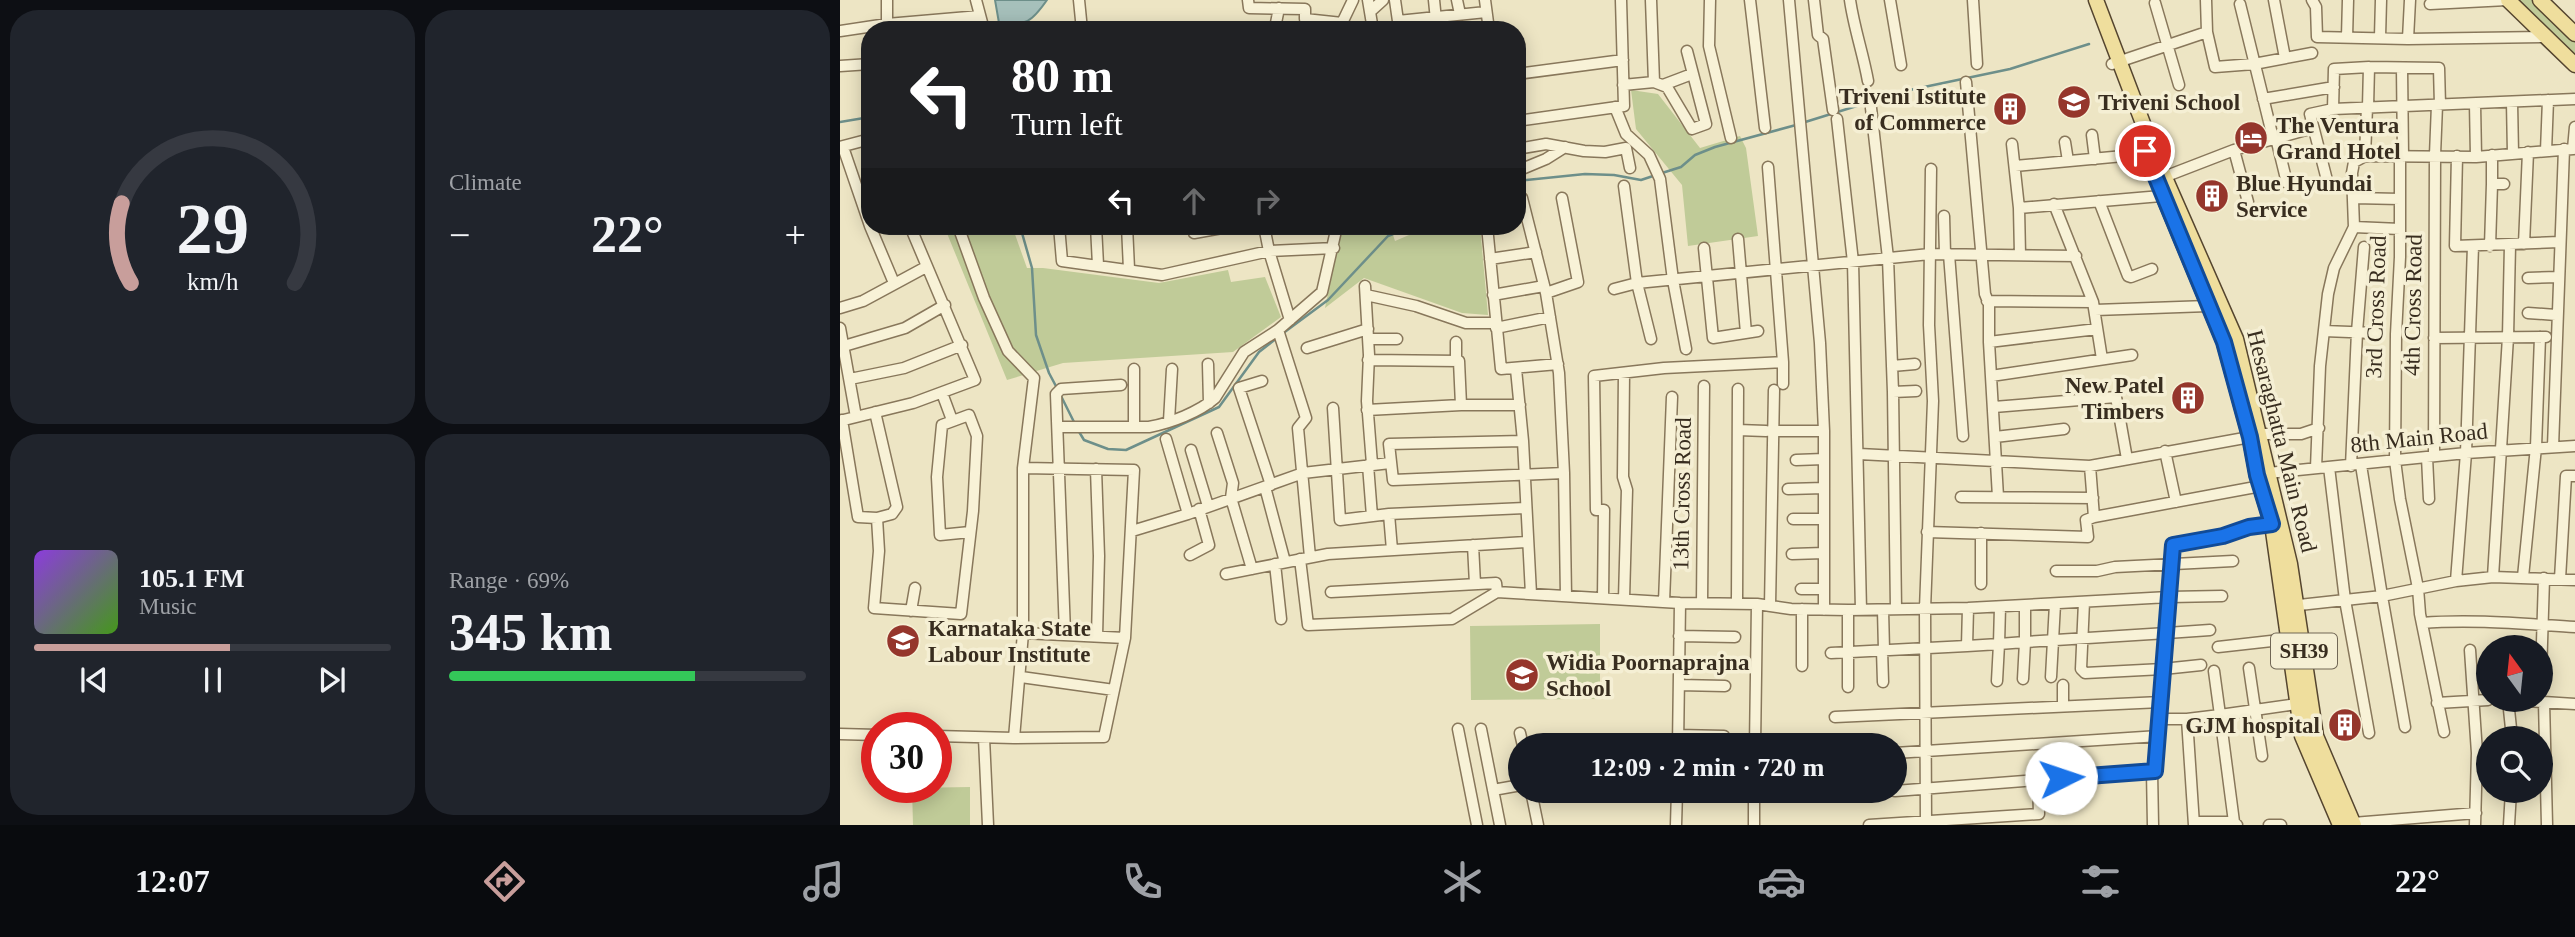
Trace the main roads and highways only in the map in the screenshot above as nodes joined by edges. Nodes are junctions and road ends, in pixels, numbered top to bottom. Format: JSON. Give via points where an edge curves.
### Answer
{"nodes":[{"id":1,"x":2087,"y":0,"type":"edge"},
{"id":2,"x":2096,"y":0,"type":"edge"},
{"id":3,"x":2508,"y":0,"type":"edge"},
{"id":4,"x":2540,"y":0,"type":"edge"},
{"id":5,"x":2575,"y":34,"type":"edge"},
{"id":6,"x":2116,"y":63,"type":"junction"},
{"id":7,"x":2575,"y":65,"type":"edge"},
{"id":8,"x":2168,"y":196,"type":"junction"},
{"id":9,"x":2255,"y":435,"type":"junction"},
{"id":10,"x":2264,"y":480,"type":"junction"},
{"id":11,"x":2291,"y":606,"type":"junction"},
{"id":12,"x":2303,"y":703,"type":"junction"},
{"id":13,"x":2349,"y":824,"type":"edge"}],
"edges":[{"from":1,"to":6,"type":"main road","name":"Hesaraghatta Main Road"},
{"from":2,"to":6,"type":"main road","name":"Hesaraghatta Main Road"},
{"from":3,"to":7,"type":"main road"},
{"from":4,"to":5,"type":"main road"},
{"from":6,"to":8,"type":"main road","name":"Hesaraghatta Main Road"},
{"from":6,"to":8,"type":"main road","name":"Hesaraghatta Main Road","via":[[2145,154]]},
{"from":8,"to":9,"type":"main road","name":"Hesaraghatta Main Road"},
{"from":8,"to":9,"type":"main road","name":"Hesaraghatta Main Road","via":[[2236,339]]},
{"from":9,"to":10,"type":"main road","name":"Hesaraghatta Main Road"},
{"from":10,"to":11,"type":"main road","name":"Hesaraghatta Main Road"},
{"from":10,"to":11,"type":"main road","name":"Hesaraghatta Main Road","number":"SH39","via":[[2281,525]]},
{"from":11,"to":12,"type":"main road","name":"Hesaraghatta Main Road","number":"SH39"},
{"from":11,"to":12,"type":"main road","name":"Hesaraghatta Main Road","via":[[2289,639]]},
{"from":12,"to":13,"type":"main road","name":"Hesaraghatta Main Road","via":[[2302,736]]}]}
